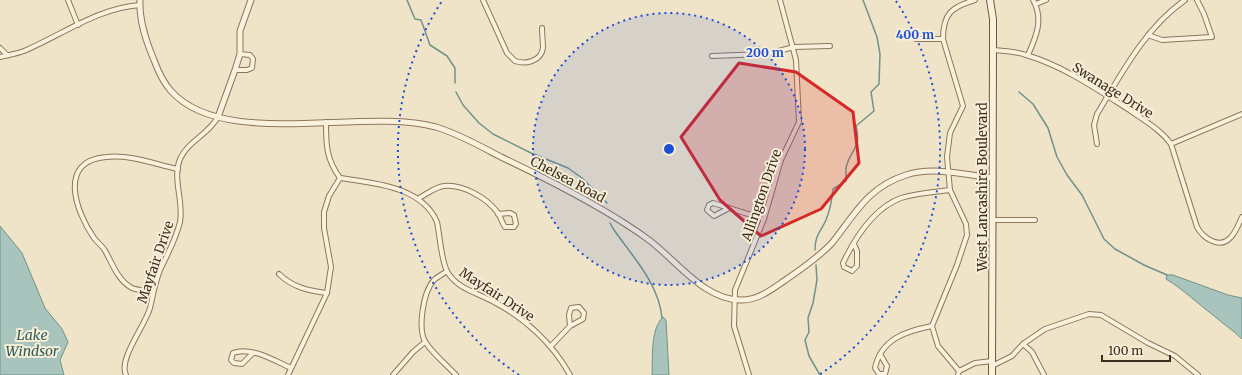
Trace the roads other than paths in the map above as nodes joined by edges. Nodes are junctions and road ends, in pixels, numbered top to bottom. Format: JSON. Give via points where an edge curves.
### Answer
{"nodes":[{"id":1,"x":68,"y":0,"type":"edge"},
{"id":2,"x":251,"y":0,"type":"edge"},
{"id":3,"x":483,"y":0,"type":"edge"},
{"id":4,"x":780,"y":0,"type":"edge"},
{"id":5,"x":975,"y":0,"type":"edge"},
{"id":6,"x":990,"y":0,"type":"edge"},
{"id":7,"x":1046,"y":0,"type":"edge"},
{"id":8,"x":1185,"y":0,"type":"edge"},
{"id":9,"x":1196,"y":0,"type":"edge"},
{"id":10,"x":140,"y":2,"type":"edge"},
{"id":11,"x":1034,"y":2,"type":"edge"},
{"id":12,"x":78,"y":24,"type":"junction"},
{"id":13,"x":542,"y":28,"type":"dead end"},
{"id":14,"x":1148,"y":35,"type":"junction"},
{"id":15,"x":916,"y":39,"type":"dead end"},
{"id":16,"x":943,"y":39,"type":"junction"},
{"id":17,"x":830,"y":46,"type":"dead end"},
{"id":18,"x":794,"y":47,"type":"junction"},
{"id":19,"x":0,"y":48,"type":"edge"},
{"id":20,"x":993,"y":50,"type":"junction"},
{"id":21,"x":240,"y":54,"type":"junction"},
{"id":22,"x":7,"y":55,"type":"junction"},
{"id":23,"x":1028,"y":55,"type":"junction"},
{"id":24,"x":712,"y":56,"type":"dead end"},
{"id":25,"x":0,"y":57,"type":"edge"},
{"id":26,"x":235,"y":70,"type":"junction"},
{"id":27,"x":1108,"y":96,"type":"junction"},
{"id":28,"x":1242,"y":114,"type":"edge"},
{"id":29,"x":218,"y":117,"type":"junction"},
{"id":30,"x":326,"y":122,"type":"junction"},
{"id":31,"x":1097,"y":144,"type":"dead end"},
{"id":32,"x":1171,"y":144,"type":"junction"},
{"id":33,"x":178,"y":169,"type":"junction"},
{"id":34,"x":948,"y":172,"type":"junction"},
{"id":35,"x":340,"y":178,"type":"junction"},
{"id":36,"x":993,"y":178,"type":"junction"},
{"id":37,"x":950,"y":190,"type":"junction"},
{"id":38,"x":419,"y":198,"type":"junction"},
{"id":39,"x":729,"y":208,"type":"junction"},
{"id":40,"x":498,"y":214,"type":"junction"},
{"id":41,"x":1242,"y":217,"type":"edge"},
{"id":42,"x":764,"y":219,"type":"junction"},
{"id":43,"x":993,"y":220,"type":"junction"},
{"id":44,"x":1035,"y":220,"type":"dead end"},
{"id":45,"x":854,"y":244,"type":"junction"},
{"id":46,"x":447,"y":271,"type":"junction"},
{"id":47,"x":279,"y":274,"type":"dead end"},
{"id":48,"x":153,"y":290,"type":"junction"},
{"id":49,"x":327,"y":293,"type":"junction"},
{"id":50,"x":734,"y":300,"type":"junction"},
{"id":51,"x":570,"y":326,"type":"junction"},
{"id":52,"x":932,"y":326,"type":"junction"},
{"id":53,"x":426,"y":342,"type":"junction"},
{"id":54,"x":1023,"y":344,"type":"junction"},
{"id":55,"x":551,"y":346,"type":"junction"},
{"id":56,"x":253,"y":353,"type":"junction"},
{"id":57,"x":880,"y":354,"type":"junction"},
{"id":58,"x":992,"y":363,"type":"junction"},
{"id":59,"x":291,"y":368,"type":"junction"},
{"id":60,"x":958,"y":373,"type":"edge"},
{"id":61,"x":126,"y":375,"type":"edge"},
{"id":62,"x":288,"y":375,"type":"edge"},
{"id":63,"x":393,"y":375,"type":"edge"},
{"id":64,"x":456,"y":375,"type":"edge"},
{"id":65,"x":570,"y":375,"type":"edge"},
{"id":66,"x":749,"y":375,"type":"edge"},
{"id":67,"x":992,"y":375,"type":"edge"},
{"id":68,"x":1044,"y":375,"type":"edge"},
{"id":69,"x":1198,"y":375,"type":"edge"}],
"edges":[{"from":1,"to":12,"type":"street"},
{"from":2,"to":21,"type":"street","via":[[240,31]]},
{"from":3,"to":13,"type":"street","via":[[507,53],[515,61],[530,62],[539,57],[543,48]]},
{"from":4,"to":18,"type":"street","name":"Allington Drive"},
{"from":5,"to":16,"type":"street","via":[[948,14]]},
{"from":6,"to":20,"type":"main road","name":"West Lancashire Boulevard"},
{"from":7,"to":11,"type":"street"},
{"from":8,"to":14,"type":"street"},
{"from":9,"to":14,"type":"street","via":[[1212,37],[1162,40]]},
{"from":10,"to":12,"type":"street","via":[[101,13]]},
{"from":10,"to":29,"type":"street","name":"Chelsea Road","via":[[145,34],[163,80],[171,91],[193,108]]},
{"from":11,"to":23,"type":"street","via":[[1039,20],[1038,29]]},
{"from":12,"to":22,"type":"street","via":[[23,51]]},
{"from":14,"to":27,"type":"street"},
{"from":15,"to":16,"type":"street"},
{"from":16,"to":34,"type":"street","via":[[963,106],[947,143]]},
{"from":17,"to":18,"type":"street"},
{"from":18,"to":24,"type":"street","via":[[767,54]]},
{"from":18,"to":42,"type":"street","name":"Allington Drive","via":[[799,122],[781,160]]},
{"from":19,"to":22,"type":"street"},
{"from":20,"to":23,"type":"street","name":"Swanage Drive"},
{"from":20,"to":36,"type":"main road","name":"West Lancashire Boulevard"},
{"from":21,"to":26,"type":"street"},
{"from":21,"to":26,"type":"street","via":[[253,59],[252,68]]},
{"from":22,"to":25,"type":"street"},
{"from":23,"to":27,"type":"street","name":"Swanage Drive","via":[[1077,77]]},
{"from":26,"to":29,"type":"street"},
{"from":27,"to":31,"type":"street","via":[[1095,118]]},
{"from":27,"to":32,"type":"street","name":"Swanage Drive","via":[[1156,129]]},
{"from":28,"to":32,"type":"street"},
{"from":29,"to":30,"type":"street","name":"Chelsea Road","via":[[291,124]]},
{"from":29,"to":33,"type":"street","name":"Mayfair Drive","via":[[213,127],[185,150]]},
{"from":30,"to":35,"type":"street","via":[[328,157]]},
{"from":30,"to":50,"type":"street","name":"Chelsea Road","via":[[404,122],[435,127],[462,137],[599,208],[649,240],[700,284],[716,294]]},
{"from":32,"to":41,"type":"street","name":"Swanage Drive","via":[[1201,235],[1215,242],[1226,241],[1233,235]]},
{"from":33,"to":48,"type":"street","name":"Mayfair Drive","via":[[180,223]]},
{"from":33,"to":48,"type":"street","via":[[140,159],[106,157],[91,161],[77,172],[74,179],[74,193],[82,216],[94,239],[104,249],[122,279],[133,288]]},
{"from":34,"to":36,"type":"street","name":"Chelsea Road"},
{"from":34,"to":37,"type":"street"},
{"from":34,"to":50,"type":"street","name":"Chelsea Road","via":[[908,174],[890,182],[871,194],[831,244],[811,262],[755,298]]},
{"from":35,"to":38,"type":"street","name":"Mayfair Drive","via":[[379,184]]},
{"from":35,"to":49,"type":"street","via":[[329,196],[324,212],[324,228],[331,267]]},
{"from":36,"to":43,"type":"main road","name":"West Lancashire Boulevard"},
{"from":37,"to":45,"type":"street","via":[[910,196],[890,203],[875,215]]},
{"from":37,"to":52,"type":"street","via":[[966,224],[967,235]]},
{"from":38,"to":40,"type":"street","via":[[444,186],[459,187],[480,197]]},
{"from":38,"to":46,"type":"street","name":"Mayfair Drive","via":[[437,222]]},
{"from":39,"to":39,"type":"street","via":[[713,203],[707,210],[714,216]]},
{"from":39,"to":42,"type":"street"},
{"from":40,"to":40,"type":"street","via":[[505,227],[509,228],[516,224],[514,215]]},
{"from":42,"to":50,"type":"street","name":"Allington Drive","via":[[738,280]]},
{"from":43,"to":44,"type":"street"},
{"from":43,"to":58,"type":"main road","name":"West Lancashire Boulevard"},
{"from":45,"to":45,"type":"street","via":[[843,263],[844,267],[852,271],[857,266],[857,251]]},
{"from":46,"to":53,"type":"street","via":[[434,281],[427,294],[422,330]]},
{"from":46,"to":55,"type":"street","name":"Mayfair Drive","via":[[455,282],[506,309]]},
{"from":47,"to":49,"type":"street","via":[[285,281],[296,286]]},
{"from":48,"to":61,"type":"street","name":"Mayfair Drive","via":[[149,309],[124,364]]},
{"from":49,"to":59,"type":"street"},
{"from":50,"to":66,"type":"street","name":"Allington Drive","via":[[734,326]]},
{"from":51,"to":51,"type":"street","via":[[583,318],[584,313],[579,306],[571,308]]},
{"from":51,"to":55,"type":"street"},
{"from":52,"to":57,"type":"street","via":[[914,329],[898,336],[888,343]]},
{"from":52,"to":60,"type":"street","via":[[938,346]]},
{"from":53,"to":63,"type":"street","via":[[413,352]]},
{"from":53,"to":64,"type":"street"},
{"from":54,"to":58,"type":"street","via":[[1012,356]]},
{"from":54,"to":68,"type":"street","via":[[1032,352]]},
{"from":54,"to":69,"type":"street","via":[[1045,329],[1089,314],[1101,315],[1175,356]]},
{"from":55,"to":65,"type":"street","name":"Mayfair Drive"},
{"from":56,"to":56,"type":"street","via":[[238,351],[233,353],[231,360],[234,364],[242,364]]},
{"from":56,"to":59,"type":"street"},
{"from":57,"to":57,"type":"street","via":[[875,368],[883,375],[887,366]]},
{"from":58,"to":60,"type":"street","via":[[975,363]]},
{"from":58,"to":67,"type":"main road","name":"West Lancashire Boulevard"},
{"from":59,"to":62,"type":"street"}]}
